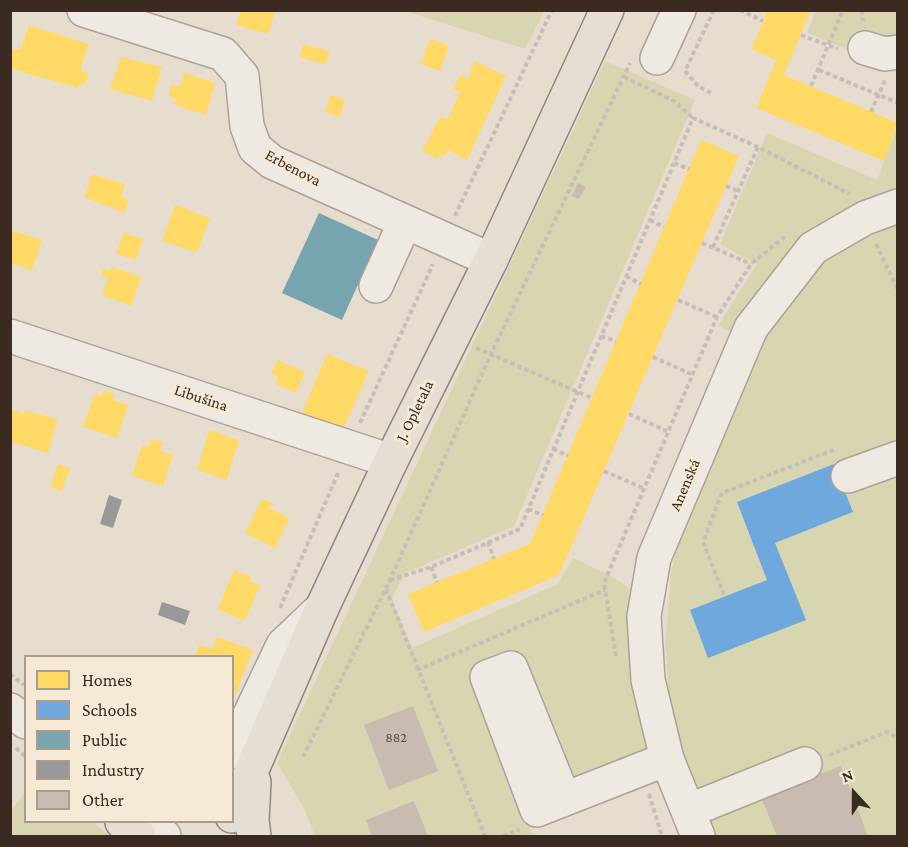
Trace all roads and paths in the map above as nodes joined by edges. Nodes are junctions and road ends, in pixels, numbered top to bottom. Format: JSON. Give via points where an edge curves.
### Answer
{"nodes":[{"id":1,"x":84,"y":10,"type":"edge"},
{"id":2,"x":552,"y":10,"type":"edge"},
{"id":3,"x":607,"y":10,"type":"edge"},
{"id":4,"x":679,"y":10,"type":"edge"},
{"id":5,"x":714,"y":10,"type":"edge"},
{"id":6,"x":740,"y":10,"type":"edge"},
{"id":7,"x":843,"y":10,"type":"edge"},
{"id":8,"x":746,"y":12,"type":"edge"},
{"id":9,"x":763,"y":21,"type":"dead end"},
{"id":10,"x":865,"y":48,"type":"dead end"},
{"id":11,"x":897,"y":52,"type":"edge"},
{"id":12,"x":645,"y":58,"type":"joint"},
{"id":13,"x":819,"y":70,"type":"junction"},
{"id":14,"x":624,"y":77,"type":"junction"},
{"id":15,"x":811,"y":86,"type":"dead end"},
{"id":16,"x":711,"y":93,"type":"dead end"},
{"id":17,"x":897,"y":103,"type":"edge"},
{"id":18,"x":693,"y":118,"type":"junction"},
{"id":19,"x":758,"y":147,"type":"junction"},
{"id":20,"x":674,"y":163,"type":"junction"},
{"id":21,"x":689,"y":169,"type":"dead end"},
{"id":22,"x":726,"y":186,"type":"dead end"},
{"id":23,"x":738,"y":191,"type":"junction"},
{"id":24,"x":858,"y":206,"type":"junction"},
{"id":25,"x":897,"y":206,"type":"edge"},
{"id":26,"x":650,"y":220,"type":"junction"},
{"id":27,"x":405,"y":222,"type":"junction"},
{"id":28,"x":664,"y":227,"type":"dead end"},
{"id":29,"x":444,"y":240,"type":"junction"},
{"id":30,"x":702,"y":243,"type":"dead end"},
{"id":31,"x":713,"y":247,"type":"junction"},
{"id":32,"x":491,"y":260,"type":"junction"},
{"id":33,"x":751,"y":264,"type":"dead end"},
{"id":34,"x":626,"y":276,"type":"junction"},
{"id":35,"x":641,"y":284,"type":"dead end"},
{"id":36,"x":376,"y":286,"type":"dead end"},
{"id":37,"x":897,"y":290,"type":"edge"},
{"id":38,"x":678,"y":300,"type":"dead end"},
{"id":39,"x":717,"y":317,"type":"dead end"},
{"id":40,"x":10,"y":336,"type":"edge"},
{"id":41,"x":601,"y":336,"type":"junction"},
{"id":42,"x":451,"y":338,"type":"junction"},
{"id":43,"x":616,"y":341,"type":"dead end"},
{"id":44,"x":491,"y":354,"type":"junction"},
{"id":45,"x":653,"y":357,"type":"dead end"},
{"id":46,"x":691,"y":374,"type":"dead end"},
{"id":47,"x":577,"y":393,"type":"junction"},
{"id":48,"x":592,"y":398,"type":"dead end"},
{"id":49,"x":629,"y":414,"type":"dead end"},
{"id":50,"x":667,"y":431,"type":"dead end"},
{"id":51,"x":350,"y":447,"type":"junction"},
{"id":52,"x":553,"y":449,"type":"junction"},
{"id":53,"x":568,"y":456,"type":"dead end"},
{"id":54,"x":897,"y":458,"type":"edge"},
{"id":55,"x":391,"y":461,"type":"junction"},
{"id":56,"x":604,"y":471,"type":"dead end"},
{"id":57,"x":848,"y":476,"type":"joint"},
{"id":58,"x":643,"y":488,"type":"dead end"},
{"id":59,"x":528,"y":509,"type":"junction"},
{"id":60,"x":543,"y":515,"type":"dead end"},
{"id":61,"x":488,"y":542,"type":"junction"},
{"id":62,"x":494,"y":559,"type":"dead end"},
{"id":63,"x":431,"y":567,"type":"junction"},
{"id":64,"x":390,"y":580,"type":"junction"},
{"id":65,"x":437,"y":582,"type":"dead end"},
{"id":66,"x":385,"y":588,"type":"junction"},
{"id":67,"x":605,"y":590,"type":"dead end"},
{"id":68,"x":724,"y":595,"type":"dead end"},
{"id":69,"x":279,"y":609,"type":"dead end"},
{"id":70,"x":417,"y":670,"type":"junction"},
{"id":71,"x":10,"y":674,"type":"edge"},
{"id":72,"x":24,"y":684,"type":"edge"},
{"id":73,"x":10,"y":710,"type":"edge"},
{"id":74,"x":24,"y":720,"type":"edge"},
{"id":75,"x":897,"y":738,"type":"edge"},
{"id":76,"x":244,"y":757,"type":"edge"},
{"id":77,"x":303,"y":757,"type":"dead end"},
{"id":78,"x":667,"y":759,"type":"junction"},
{"id":79,"x":806,"y":764,"type":"joint"},
{"id":80,"x":648,"y":792,"type":"dead end"},
{"id":81,"x":564,"y":799,"type":"dead end"},
{"id":82,"x":234,"y":806,"type":"edge"},
{"id":83,"x":123,"y":823,"type":"edge"},
{"id":84,"x":147,"y":823,"type":"edge"},
{"id":85,"x":230,"y":823,"type":"edge"},
{"id":86,"x":693,"y":824,"type":"edge"},
{"id":87,"x":139,"y":837,"type":"edge"},
{"id":88,"x":164,"y":837,"type":"edge"},
{"id":89,"x":224,"y":837,"type":"edge"},
{"id":90,"x":255,"y":837,"type":"edge"},
{"id":91,"x":485,"y":837,"type":"edge"},
{"id":92,"x":662,"y":837,"type":"edge"}],
"edges":[{"from":1,"to":27,"type":"street","name":"Erbenova","via":[[223,54],[242,76],[247,126],[255,148],[273,162]]},
{"from":2,"to":29,"type":"path"},
{"from":3,"to":32,"type":"main road","name":"J. Opletala"},
{"from":4,"to":12,"type":"street"},
{"from":5,"to":16,"type":"path","via":[[685,70],[698,86]]},
{"from":6,"to":8,"type":"path"},
{"from":7,"to":13,"type":"path"},
{"from":8,"to":9,"type":"path"},
{"from":10,"to":11,"type":"street","via":[[885,54]]},
{"from":12,"to":14,"type":"path"},
{"from":13,"to":15,"type":"path"},
{"from":13,"to":17,"type":"path"},
{"from":14,"to":18,"type":"path","via":[[674,101]]},
{"from":14,"to":44,"type":"path"},
{"from":18,"to":19,"type":"path"},
{"from":18,"to":20,"type":"path"},
{"from":19,"to":23,"type":"path"},
{"from":19,"to":24,"type":"path"},
{"from":20,"to":21,"type":"path"},
{"from":20,"to":26,"type":"path"},
{"from":22,"to":23,"type":"path"},
{"from":23,"to":31,"type":"path"},
{"from":24,"to":25,"type":"street","name":"Anenská"},
{"from":24,"to":37,"type":"path"},
{"from":24,"to":78,"type":"street","name":"Anenská","via":[[813,248],[751,328],[654,558],[644,616],[648,680]]},
{"from":26,"to":28,"type":"path"},
{"from":26,"to":34,"type":"path"},
{"from":27,"to":29,"type":"street","name":"Erbenova"},
{"from":27,"to":36,"type":"street"},
{"from":29,"to":32,"type":"street","name":"Erbenova"},
{"from":29,"to":51,"type":"path"},
{"from":30,"to":31,"type":"path"},
{"from":31,"to":33,"type":"path"},
{"from":32,"to":42,"type":"main road","name":"J. Opletala"},
{"from":34,"to":35,"type":"path"},
{"from":34,"to":41,"type":"path"},
{"from":38,"to":39,"type":"path"},
{"from":40,"to":51,"type":"street","name":"Libušina"},
{"from":41,"to":43,"type":"path"},
{"from":41,"to":47,"type":"path"},
{"from":42,"to":44,"type":"path"},
{"from":42,"to":55,"type":"main road","name":"J. Opletala"},
{"from":44,"to":47,"type":"path"},
{"from":44,"to":64,"type":"path"},
{"from":45,"to":46,"type":"path"},
{"from":47,"to":48,"type":"path"},
{"from":47,"to":52,"type":"path"},
{"from":49,"to":50,"type":"path"},
{"from":51,"to":55,"type":"street","name":"Libušina"},
{"from":51,"to":69,"type":"path"},
{"from":52,"to":53,"type":"path"},
{"from":52,"to":59,"type":"path"},
{"from":54,"to":57,"type":"street"},
{"from":55,"to":76,"type":"main road","name":"J. Opletala","via":[[322,608]]},
{"from":56,"to":58,"type":"path"},
{"from":57,"to":68,"type":"path","via":[[836,449],[722,492],[703,542]]},
{"from":59,"to":60,"type":"path"},
{"from":59,"to":61,"type":"path","via":[[520,529]]},
{"from":61,"to":62,"type":"path"},
{"from":61,"to":63,"type":"path"},
{"from":63,"to":64,"type":"path"},
{"from":63,"to":65,"type":"path"},
{"from":64,"to":66,"type":"path"},
{"from":66,"to":70,"type":"path"},
{"from":66,"to":77,"type":"path"},
{"from":67,"to":70,"type":"path"},
{"from":70,"to":91,"type":"path"},
{"from":71,"to":72,"type":"path"},
{"from":73,"to":74,"type":"street"},
{"from":75,"to":79,"type":"path","via":[[886,732]]},
{"from":76,"to":82,"type":"main road","name":"J. Opletala"},
{"from":76,"to":90,"type":"main road"},
{"from":78,"to":81,"type":"street"},
{"from":78,"to":86,"type":"street","name":"Anenská"},
{"from":79,"to":86,"type":"street"},
{"from":80,"to":92,"type":"path"},
{"from":83,"to":87,"type":"main road"},
{"from":84,"to":88,"type":"street"},
{"from":85,"to":89,"type":"main road"}]}
